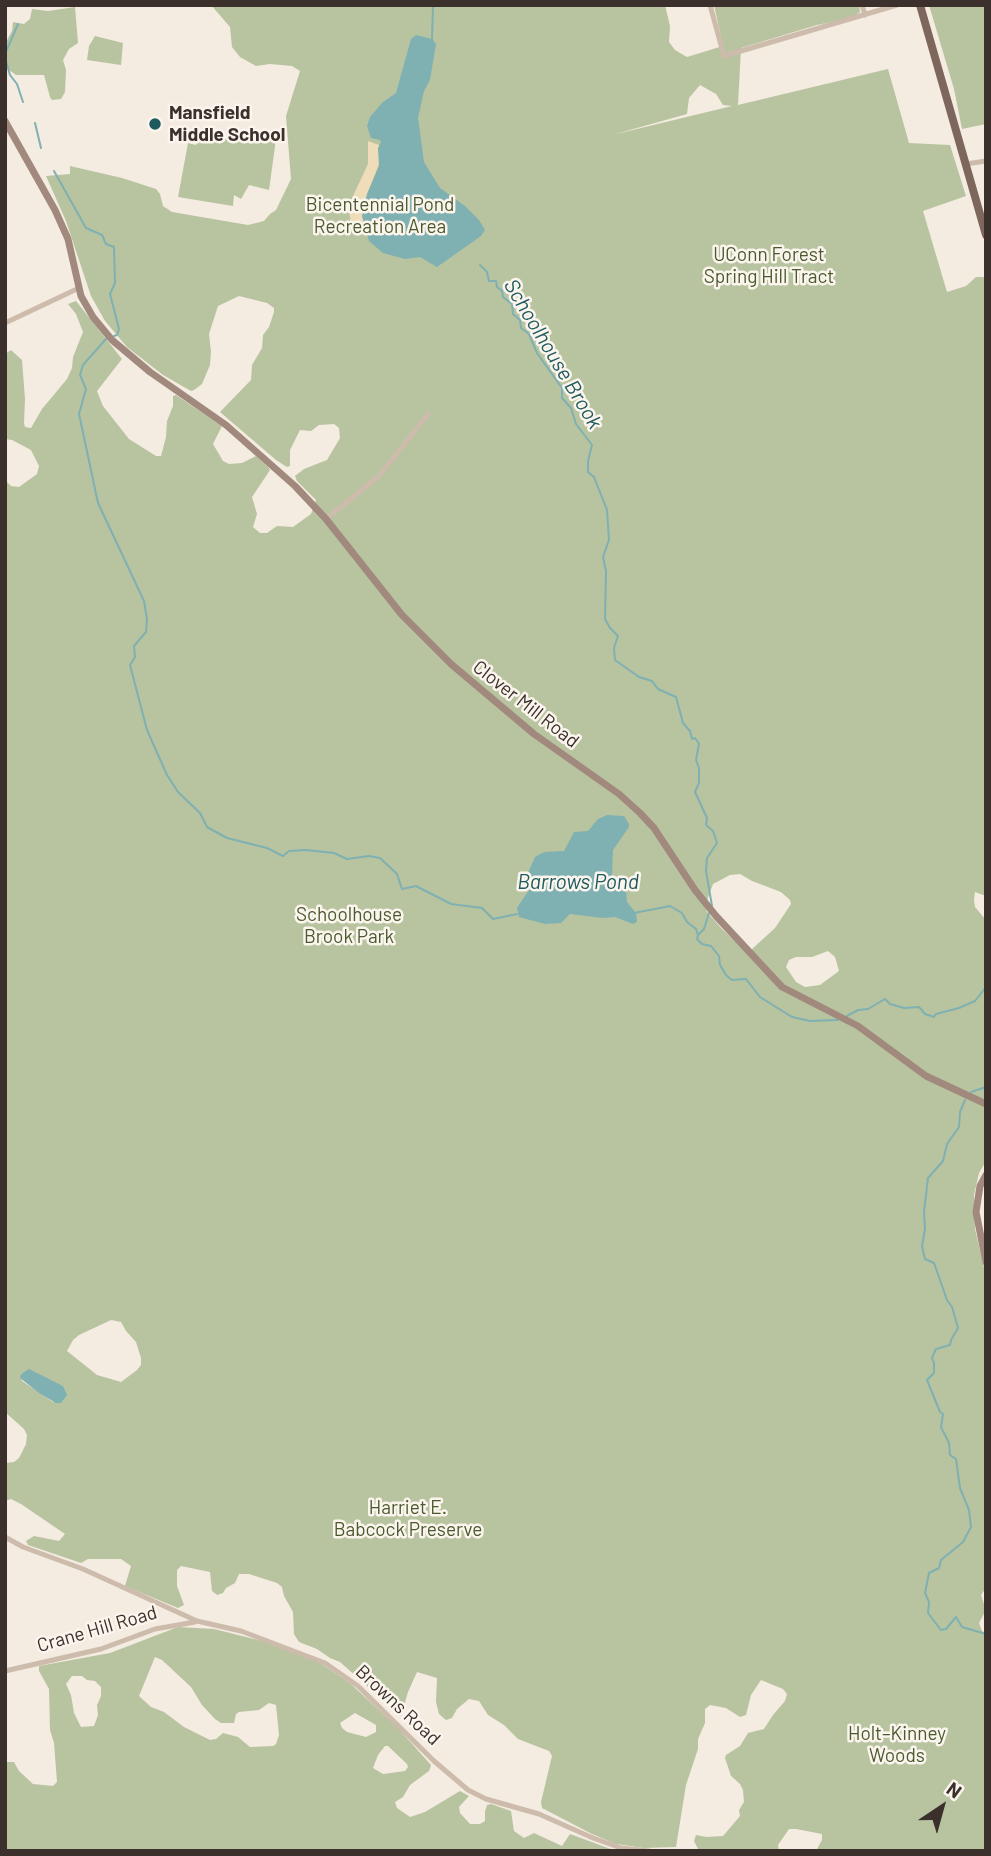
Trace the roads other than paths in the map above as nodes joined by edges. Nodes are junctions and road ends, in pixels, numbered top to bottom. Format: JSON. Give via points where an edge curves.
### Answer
{"nodes":[{"id":1,"x":710,"y":5,"type":"edge"},
{"id":2,"x":862,"y":5,"type":"edge"},
{"id":3,"x":897,"y":5,"type":"edge"},
{"id":4,"x":920,"y":5,"type":"edge"},
{"id":5,"x":865,"y":15,"type":"junction"},
{"id":6,"x":5,"y":121,"type":"edge"},
{"id":7,"x":986,"y":161,"type":"edge"},
{"id":8,"x":965,"y":164,"type":"junction"},
{"id":9,"x":986,"y":235,"type":"edge"},
{"id":10,"x":79,"y":288,"type":"junction"},
{"id":11,"x":5,"y":323,"type":"edge"},
{"id":12,"x":428,"y":414,"type":"dead end"},
{"id":13,"x":326,"y":519,"type":"junction"},
{"id":14,"x":986,"y":1104,"type":"edge"},
{"id":15,"x":986,"y":1175,"type":"edge"},
{"id":16,"x":986,"y":1262,"type":"edge"},
{"id":17,"x":5,"y":1537,"type":"edge"},
{"id":18,"x":197,"y":1621,"type":"junction"},
{"id":19,"x":5,"y":1671,"type":"edge"},
{"id":20,"x":649,"y":1851,"type":"edge"}],
"edges":[{"from":1,"to":5,"type":"street","via":[[724,55]]},
{"from":2,"to":5,"type":"street"},
{"from":3,"to":5,"type":"street"},
{"from":4,"to":8,"type":"main road"},
{"from":6,"to":10,"type":"street","name":"Clover Mill Road","via":[[68,239]]},
{"from":7,"to":8,"type":"street"},
{"from":8,"to":9,"type":"main road"},
{"from":10,"to":11,"type":"street"},
{"from":10,"to":13,"type":"street","name":"Clover Mill Road","via":[[93,317],[112,340],[226,425]]},
{"from":12,"to":13,"type":"street","via":[[379,476]]},
{"from":13,"to":14,"type":"street","name":"Clover Mill Road","via":[[402,615],[451,664],[534,734],[640,813],[716,916],[782,987],[858,1026],[926,1076]]},
{"from":15,"to":16,"type":"street","via":[[976,1212]]},
{"from":17,"to":18,"type":"street","name":"Browns Road"},
{"from":18,"to":19,"type":"street","name":"Crane Hill Road"},
{"from":18,"to":20,"type":"street","name":"Browns Road","via":[[250,1634],[325,1663],[358,1686],[440,1766],[479,1796],[539,1814],[621,1848]]}]}
